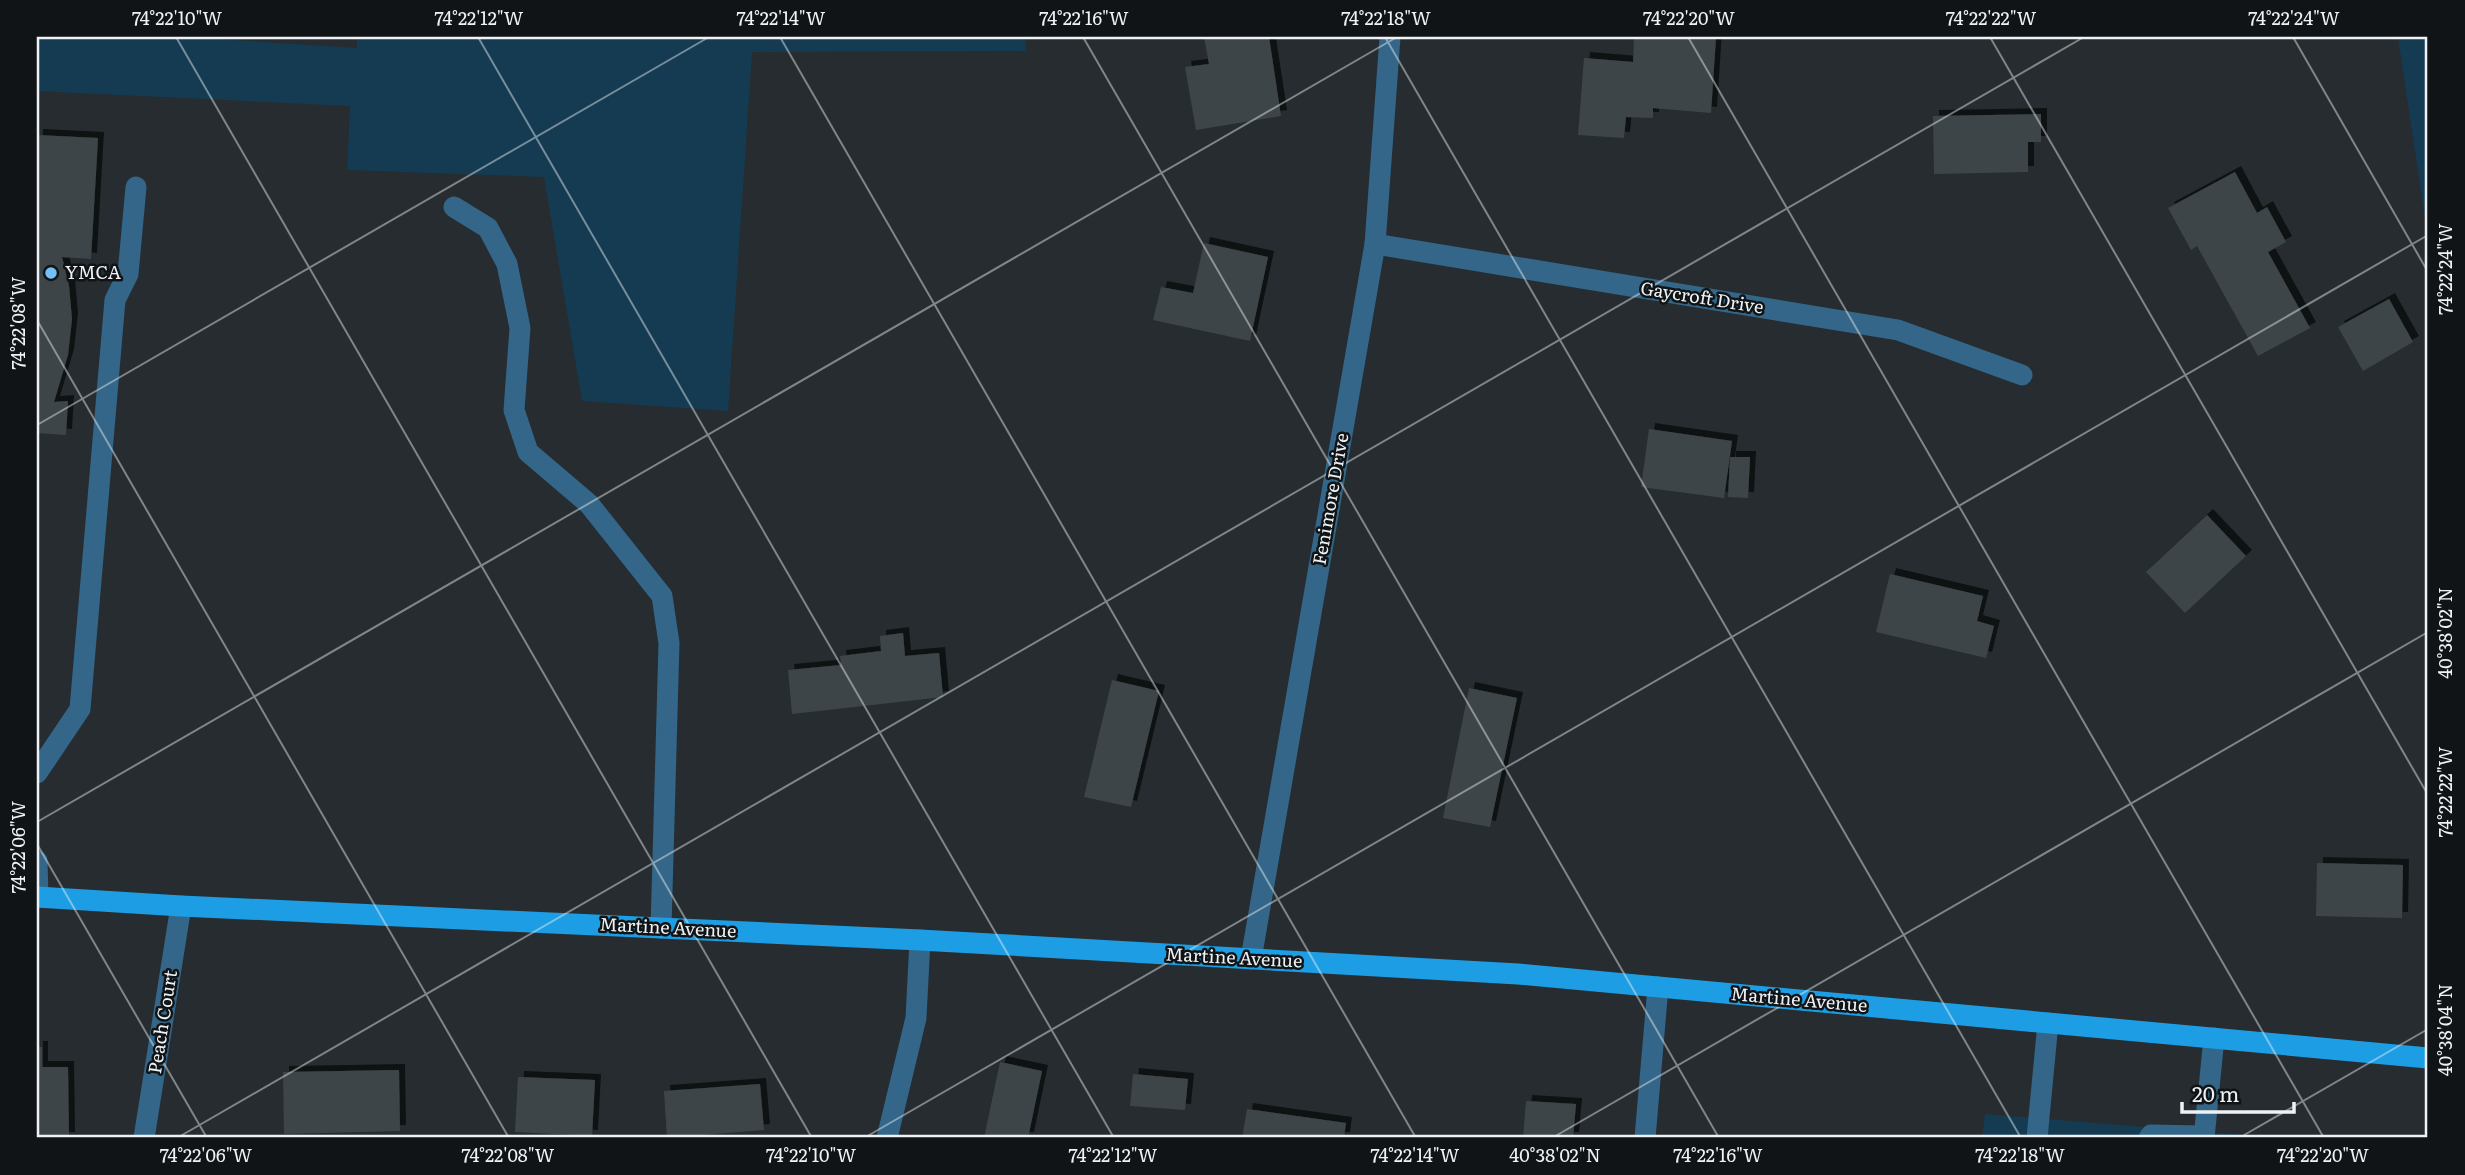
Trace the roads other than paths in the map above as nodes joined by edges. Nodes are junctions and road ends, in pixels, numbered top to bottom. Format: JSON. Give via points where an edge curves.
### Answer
{"nodes":[{"id":1,"x":1390,"y":37,"type":"edge"},
{"id":2,"x":136,"y":187,"type":"dead end"},
{"id":3,"x":454,"y":207,"type":"dead end"},
{"id":4,"x":1375,"y":244,"type":"junction"},
{"id":5,"x":2022,"y":375,"type":"dead end"},
{"id":6,"x":37,"y":773,"type":"edge"},
{"id":7,"x":37,"y":861,"type":"edge"},
{"id":8,"x":38,"y":897,"type":"edge"},
{"id":9,"x":181,"y":906,"type":"junction"},
{"id":10,"x":661,"y":928,"type":"junction"},
{"id":11,"x":920,"y":940,"type":"junction"},
{"id":12,"x":1251,"y":959,"type":"junction"},
{"id":13,"x":1658,"y":987,"type":"junction"},
{"id":14,"x":2048,"y":1023,"type":"junction"},
{"id":15,"x":2214,"y":1038,"type":"junction"},
{"id":16,"x":2428,"y":1058,"type":"edge"},
{"id":17,"x":2203,"y":1137,"type":"edge"},
{"id":18,"x":144,"y":1138,"type":"edge"},
{"id":19,"x":887,"y":1138,"type":"edge"},
{"id":20,"x":1645,"y":1138,"type":"edge"},
{"id":21,"x":2037,"y":1138,"type":"edge"},
{"id":22,"x":2149,"y":1138,"type":"edge"}],
"edges":[{"from":1,"to":4,"type":"street","name":"Fenimore Drive"},
{"from":2,"to":6,"type":"street","via":[[128,274],[115,300],[80,709]]},
{"from":3,"to":10,"type":"street","via":[[488,228],[507,264],[520,328],[514,410],[528,452],[589,504],[662,596],[669,643]]},
{"from":4,"to":5,"type":"street","name":"Gaycroft Drive","via":[[1898,330]]},
{"from":4,"to":12,"type":"street","name":"Fenimore Drive"},
{"from":7,"to":8,"type":"street"},
{"from":8,"to":9,"type":"main road","name":"Martine Avenue"},
{"from":9,"to":10,"type":"main road","name":"Martine Avenue"},
{"from":9,"to":18,"type":"street","name":"Peach Court"},
{"from":10,"to":11,"type":"main road","name":"Martine Avenue"},
{"from":11,"to":12,"type":"main road","name":"Martine Avenue"},
{"from":11,"to":19,"type":"street","via":[[916,1018]]},
{"from":12,"to":13,"type":"main road","name":"Martine Avenue"},
{"from":13,"to":14,"type":"main road","name":"Martine Avenue"},
{"from":13,"to":20,"type":"street"},
{"from":14,"to":15,"type":"main road","name":"Martine Avenue"},
{"from":14,"to":21,"type":"street"},
{"from":15,"to":16,"type":"main road","name":"Martine Avenue"},
{"from":15,"to":17,"type":"street"},
{"from":17,"to":22,"type":"street"}]}
